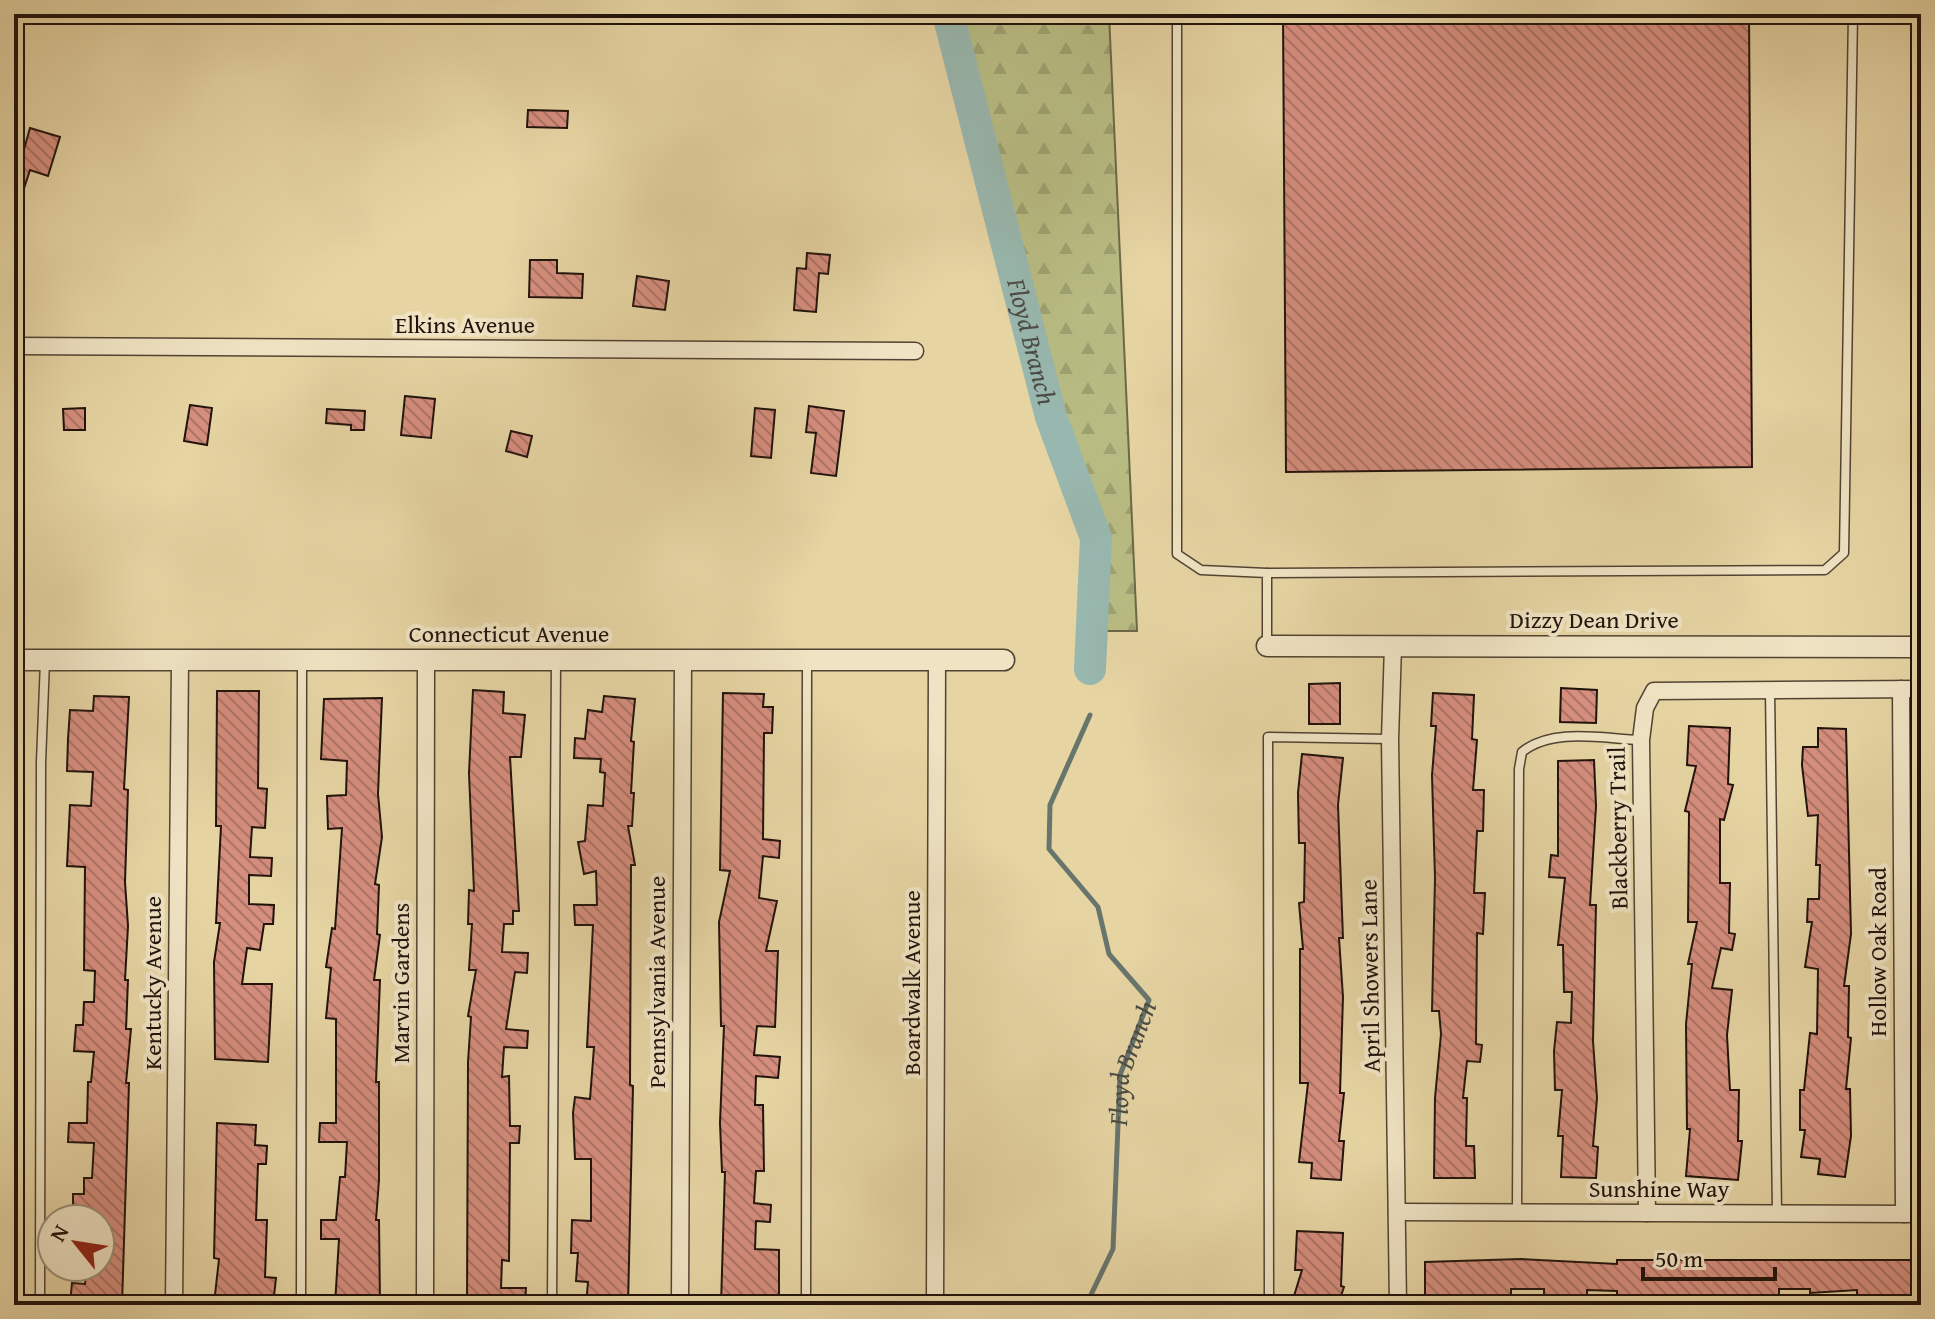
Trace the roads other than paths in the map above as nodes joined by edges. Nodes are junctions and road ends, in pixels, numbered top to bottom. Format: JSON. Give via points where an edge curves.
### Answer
{"nodes":[{"id":1,"x":1177,"y":14,"type":"edge"},
{"id":2,"x":1853,"y":14,"type":"edge"},
{"id":3,"x":14,"y":346,"type":"edge"},
{"id":4,"x":915,"y":351,"type":"dead end"},
{"id":5,"x":1267,"y":573,"type":"junction"},
{"id":6,"x":1267,"y":646,"type":"joint"},
{"id":7,"x":1393,"y":646,"type":"junction"},
{"id":8,"x":1921,"y":647,"type":"edge"},
{"id":9,"x":556,"y":659,"type":"junction"},
{"id":10,"x":14,"y":660,"type":"edge"},
{"id":11,"x":45,"y":660,"type":"junction"},
{"id":12,"x":683,"y":660,"type":"junction"},
{"id":13,"x":937,"y":660,"type":"junction"},
{"id":14,"x":1004,"y":660,"type":"dead end"},
{"id":15,"x":426,"y":661,"type":"junction"},
{"id":16,"x":807,"y":661,"type":"junction"},
{"id":17,"x":180,"y":662,"type":"junction"},
{"id":18,"x":302,"y":662,"type":"junction"},
{"id":19,"x":1901,"y":689,"type":"junction"},
{"id":20,"x":1921,"y":689,"type":"edge"},
{"id":21,"x":1770,"y":690,"type":"junction"},
{"id":22,"x":1390,"y":739,"type":"junction"},
{"id":23,"x":1641,"y":740,"type":"junction"},
{"id":24,"x":1397,"y":1212,"type":"junction"},
{"id":25,"x":1517,"y":1212,"type":"junction"},
{"id":26,"x":1647,"y":1213,"type":"junction"},
{"id":27,"x":1777,"y":1214,"type":"junction"},
{"id":28,"x":1912,"y":1214,"type":"edge"},
{"id":29,"x":40,"y":1305,"type":"edge"},
{"id":30,"x":174,"y":1305,"type":"edge"},
{"id":31,"x":301,"y":1305,"type":"edge"},
{"id":32,"x":425,"y":1305,"type":"edge"},
{"id":33,"x":552,"y":1305,"type":"edge"},
{"id":34,"x":680,"y":1305,"type":"edge"},
{"id":35,"x":806,"y":1305,"type":"edge"},
{"id":36,"x":935,"y":1305,"type":"edge"},
{"id":37,"x":1269,"y":1305,"type":"edge"},
{"id":38,"x":1398,"y":1305,"type":"edge"}],
"edges":[{"from":1,"to":5,"type":"lane","via":[[1177,554],[1201,570]]},
{"from":2,"to":5,"type":"lane","via":[[1844,553],[1825,570]]},
{"from":3,"to":4,"type":"street","name":"Elkins Avenue"},
{"from":5,"to":6,"type":"lane"},
{"from":6,"to":7,"type":"street","name":"Dizzy Dean Drive"},
{"from":7,"to":8,"type":"street","name":"Dizzy Dean Drive"},
{"from":7,"to":22,"type":"street","name":"April Showers Lane"},
{"from":9,"to":12,"type":"street","name":"Connecticut Avenue"},
{"from":9,"to":15,"type":"street","name":"Connecticut Avenue"},
{"from":9,"to":33,"type":"lane"},
{"from":10,"to":11,"type":"street","name":"Connecticut Avenue"},
{"from":11,"to":17,"type":"street","name":"Connecticut Avenue"},
{"from":11,"to":29,"type":"lane"},
{"from":12,"to":16,"type":"street","name":"Connecticut Avenue"},
{"from":12,"to":34,"type":"street","name":"Pennsylvania Avenue"},
{"from":13,"to":14,"type":"street","name":"Connecticut Avenue"},
{"from":13,"to":16,"type":"street","name":"Connecticut Avenue"},
{"from":13,"to":36,"type":"street","name":"Boardwalk Avenue"},
{"from":15,"to":18,"type":"street","name":"Connecticut Avenue"},
{"from":15,"to":32,"type":"street","name":"Marvin Gardens"},
{"from":16,"to":35,"type":"lane"},
{"from":17,"to":18,"type":"street","name":"Connecticut Avenue"},
{"from":17,"to":30,"type":"street","name":"Kentucky Avenue"},
{"from":18,"to":31,"type":"lane"},
{"from":19,"to":20,"type":"street","name":"Blackberry Trail"},
{"from":19,"to":21,"type":"street","name":"Blackberry Trail"},
{"from":19,"to":28,"type":"street","name":"Hollow Oak Road"},
{"from":21,"to":23,"type":"street","name":"Blackberry Trail","via":[[1654,691],[1645,708]]},
{"from":21,"to":27,"type":"lane"},
{"from":22,"to":24,"type":"street","name":"April Showers Lane"},
{"from":22,"to":37,"type":"lane","via":[[1268,737]]},
{"from":23,"to":25,"type":"lane","via":[[1551,738],[1535,741],[1522,752]]},
{"from":23,"to":26,"type":"street","name":"Blackberry Trail"},
{"from":24,"to":25,"type":"street","name":"Sunshine Way"},
{"from":24,"to":38,"type":"street","name":"April Showers Lane"},
{"from":25,"to":26,"type":"street","name":"Sunshine Way"},
{"from":26,"to":27,"type":"street","name":"Sunshine Way"},
{"from":27,"to":28,"type":"street","name":"Sunshine Way"}]}
